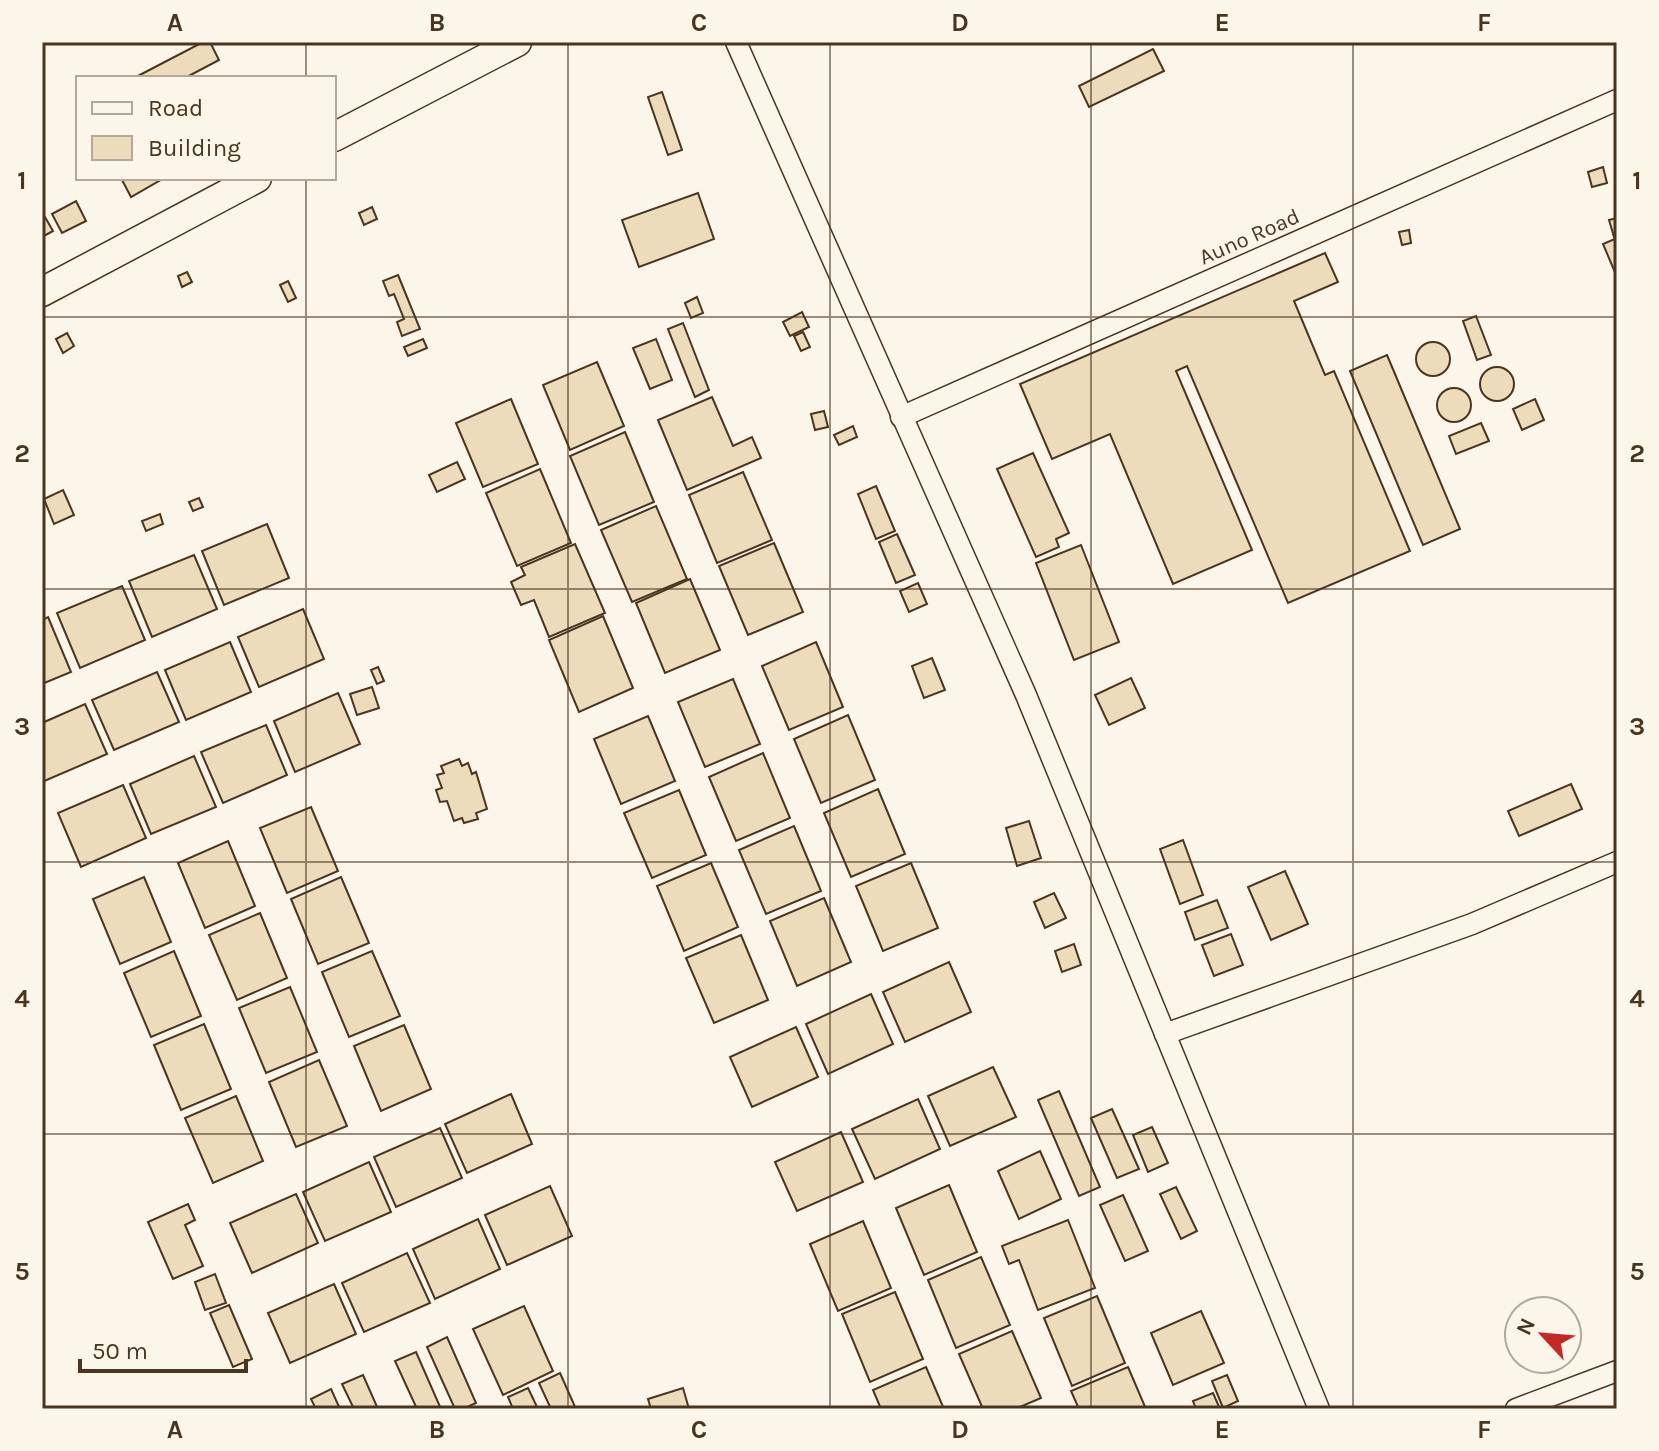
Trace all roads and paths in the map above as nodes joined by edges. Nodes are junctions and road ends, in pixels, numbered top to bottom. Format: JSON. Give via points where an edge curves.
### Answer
{"nodes":[{"id":1,"x":517,"y":42,"type":"edge"},
{"id":2,"x":736,"y":42,"type":"edge"},
{"id":3,"x":1617,"y":100,"type":"edge"},
{"id":4,"x":336,"y":136,"type":"edge"},
{"id":5,"x":253,"y":180,"type":"edge"},
{"id":6,"x":42,"y":292,"type":"edge"},
{"id":7,"x":901,"y":417,"type":"junction"},
{"id":8,"x":1617,"y":862,"type":"edge"},
{"id":9,"x":1165,"y":1034,"type":"junction"},
{"id":10,"x":1617,"y":1371,"type":"edge"},
{"id":11,"x":1319,"y":1409,"type":"edge"},
{"id":12,"x":1516,"y":1409,"type":"edge"}],
"edges":[{"from":1,"to":4,"type":"street"},
{"from":2,"to":7,"type":"street"},
{"from":3,"to":7,"type":"street","name":"Auno Road"},
{"from":5,"to":6,"type":"street"},
{"from":7,"to":9,"type":"street","via":[[1026,695]]},
{"from":8,"to":9,"type":"street","via":[[1472,924]]},
{"from":9,"to":11,"type":"street"},
{"from":10,"to":12,"type":"street"}]}
